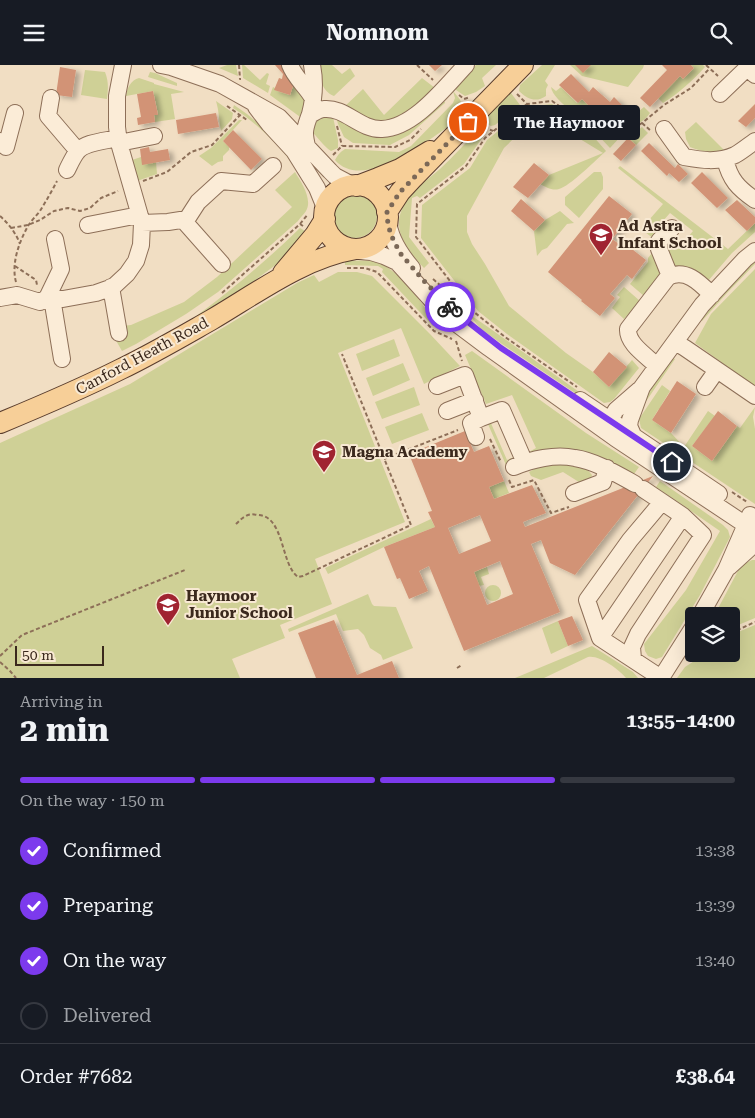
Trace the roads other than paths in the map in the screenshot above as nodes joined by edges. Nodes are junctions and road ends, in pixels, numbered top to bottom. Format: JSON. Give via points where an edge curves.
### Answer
{"nodes":[{"id":1,"x":123,"y":65,"type":"edge"},
{"id":2,"x":160,"y":65,"type":"edge"},
{"id":3,"x":290,"y":65,"type":"edge"},
{"id":4,"x":466,"y":65,"type":"edge"},
{"id":5,"x":523,"y":65,"type":"edge"},
{"id":6,"x":755,"y":75,"type":"edge"},
{"id":7,"x":313,"y":81,"type":"edge"},
{"id":8,"x":720,"y":94,"type":"dead end"},
{"id":9,"x":51,"y":98,"type":"dead end"},
{"id":10,"x":253,"y":103,"type":"junction"},
{"id":11,"x":336,"y":110,"type":"junction"},
{"id":12,"x":15,"y":113,"type":"dead end"},
{"id":13,"x":310,"y":115,"type":"junction"},
{"id":14,"x":664,"y":129,"type":"dead end"},
{"id":15,"x":457,"y":134,"type":"junction"},
{"id":16,"x":154,"y":136,"type":"dead end"},
{"id":17,"x":0,"y":141,"type":"edge"},
{"id":18,"x":119,"y":141,"type":"junction"},
{"id":19,"x":755,"y":141,"type":"edge"},
{"id":20,"x":307,"y":146,"type":"junction"},
{"id":21,"x":77,"y":150,"type":"junction"},
{"id":22,"x":724,"y":159,"type":"junction"},
{"id":23,"x":273,"y":166,"type":"dead end"},
{"id":24,"x":67,"y":170,"type":"road end"},
{"id":25,"x":355,"y":186,"type":"junction"},
{"id":26,"x":755,"y":200,"type":"edge"},
{"id":27,"x":388,"y":216,"type":"junction"},
{"id":28,"x":140,"y":219,"type":"junction"},
{"id":29,"x":183,"y":220,"type":"junction"},
{"id":30,"x":315,"y":220,"type":"junction"},
{"id":31,"x":88,"y":225,"type":"dead end"},
{"id":32,"x":672,"y":228,"type":"dead end"},
{"id":33,"x":55,"y":239,"type":"dead end"},
{"id":34,"x":359,"y":248,"type":"junction"},
{"id":35,"x":755,"y":251,"type":"edge"},
{"id":36,"x":397,"y":262,"type":"junction"},
{"id":37,"x":222,"y":264,"type":"dead end"},
{"id":38,"x":670,"y":277,"type":"junction"},
{"id":39,"x":279,"y":279,"type":"junction"},
{"id":40,"x":111,"y":287,"type":"junction"},
{"id":41,"x":712,"y":295,"type":"junction"},
{"id":42,"x":0,"y":298,"type":"edge"},
{"id":43,"x":46,"y":299,"type":"junction"},
{"id":44,"x":119,"y":333,"type":"dead end"},
{"id":45,"x":675,"y":342,"type":"junction"},
{"id":46,"x":62,"y":359,"type":"dead end"},
{"id":47,"x":657,"y":366,"type":"junction"},
{"id":48,"x":717,"y":370,"type":"junction"},
{"id":49,"x":436,"y":386,"type":"dead end"},
{"id":50,"x":642,"y":387,"type":"junction"},
{"id":51,"x":705,"y":387,"type":"dead end"},
{"id":52,"x":755,"y":395,"type":"edge"},
{"id":53,"x":475,"y":400,"type":"junction"},
{"id":54,"x":447,"y":411,"type":"dead end"},
{"id":55,"x":632,"y":413,"type":"junction"},
{"id":56,"x":609,"y":421,"type":"junction"},
{"id":57,"x":0,"y":423,"type":"edge"},
{"id":58,"x":633,"y":435,"type":"junction"},
{"id":59,"x":607,"y":469,"type":"junction"},
{"id":60,"x":574,"y":493,"type":"dead end"},
{"id":61,"x":662,"y":502,"type":"junction"},
{"id":62,"x":683,"y":516,"type":"junction"},
{"id":63,"x":751,"y":522,"type":"edge"},
{"id":64,"x":755,"y":542,"type":"edge"},
{"id":65,"x":726,"y":570,"type":"junction"},
{"id":66,"x":705,"y":607,"type":"edge"},
{"id":67,"x":600,"y":638,"type":"junction"},
{"id":68,"x":685,"y":640,"type":"edge"},
{"id":69,"x":633,"y":659,"type":"junction"},
{"id":70,"x":661,"y":678,"type":"edge"}],
"edges":[{"from":1,"to":18,"type":"street","via":[[116,113]]},
{"from":2,"to":10,"type":"street","via":[[220,84]]},
{"from":3,"to":7,"type":"street","via":[[294,75],[306,87]]},
{"from":4,"to":11,"type":"street","via":[[419,113],[399,125],[381,129],[370,127]]},
{"from":5,"to":15,"type":"main road"},
{"from":6,"to":8,"type":"street","via":[[747,69]]},
{"from":7,"to":11,"type":"street"},
{"from":7,"to":13,"type":"street"},
{"from":9,"to":21,"type":"street","via":[[48,116]]},
{"from":10,"to":20,"type":"street","via":[[279,117]]},
{"from":10,"to":30,"type":"street","via":[[294,151],[317,188]]},
{"from":11,"to":13,"type":"street","via":[[323,109]]},
{"from":12,"to":17,"type":"street","via":[[6,147]]},
{"from":13,"to":20,"type":"street","via":[[305,132]]},
{"from":14,"to":22,"type":"street","via":[[684,157],[704,161]]},
{"from":15,"to":25,"type":"main road","via":[[400,169]]},
{"from":15,"to":27,"type":"main road","via":[[400,192]]},
{"from":16,"to":18,"type":"street"},
{"from":18,"to":21,"type":"street","via":[[87,144]]},
{"from":18,"to":28,"type":"street"},
{"from":19,"to":22,"type":"street"},
{"from":20,"to":25,"type":"street","via":[[335,176]]},
{"from":21,"to":24,"type":"street"},
{"from":22,"to":26,"type":"street","via":[[741,190]]},
{"from":23,"to":29,"type":"street","via":[[253,184],[221,181]]},
{"from":25,"to":27,"type":"main road","via":[[377,193]]},
{"from":25,"to":30,"type":"main road","via":[[336,193]]},
{"from":27,"to":34,"type":"main road","via":[[382,235]]},
{"from":27,"to":56,"type":"street","via":[[388,225],[400,253],[459,315],[501,348]]},
{"from":28,"to":29,"type":"street"},
{"from":28,"to":31,"type":"street"},
{"from":28,"to":40,"type":"street","via":[[141,245],[136,261],[127,274]]},
{"from":29,"to":37,"type":"street"},
{"from":30,"to":34,"type":"main road","via":[[328,230],[334,240],[347,248]]},
{"from":30,"to":39,"type":"main road","name":"Canford Heath Road"},
{"from":32,"to":38,"type":"street","via":[[659,241]]},
{"from":33,"to":43,"type":"street","via":[[61,269]]},
{"from":34,"to":36,"type":"street"},
{"from":34,"to":36,"type":"street","via":[[379,247]]},
{"from":34,"to":39,"type":"main road","name":"Canford Heath Road","via":[[330,255]]},
{"from":35,"to":41,"type":"street"},
{"from":36,"to":56,"type":"street","via":[[453,321],[489,348]]},
{"from":38,"to":41,"type":"street","via":[[686,275]]},
{"from":38,"to":47,"type":"street","via":[[628,329],[635,345]]},
{"from":39,"to":57,"type":"main road","name":"Canford Heath Road","via":[[122,368]]},
{"from":40,"to":43,"type":"street","via":[[80,296]]},
{"from":40,"to":44,"type":"street"},
{"from":41,"to":45,"type":"street"},
{"from":42,"to":43,"type":"street","via":[[17,295]]},
{"from":43,"to":46,"type":"street"},
{"from":45,"to":47,"type":"street"},
{"from":45,"to":48,"type":"street"},
{"from":47,"to":50,"type":"street"},
{"from":48,"to":51,"type":"street"},
{"from":48,"to":52,"type":"street"},
{"from":49,"to":53,"type":"street","via":[[465,375]]},
{"from":50,"to":55,"type":"street"},
{"from":50,"to":56,"type":"street"},
{"from":53,"to":54,"type":"street"},
{"from":53,"to":59,"type":"street","via":[[476,426],[502,410],[512,467],[551,457],[566,457]]},
{"from":55,"to":56,"type":"street"},
{"from":55,"to":58,"type":"street","via":[[630,426]]},
{"from":56,"to":58,"type":"street"},
{"from":56,"to":63,"type":"street","via":[[613,430],[671,468],[682,483]]},
{"from":58,"to":63,"type":"street"},
{"from":59,"to":60,"type":"street","via":[[603,482]]},
{"from":59,"to":61,"type":"street"},
{"from":61,"to":62,"type":"street"},
{"from":61,"to":67,"type":"street","via":[[587,600]]},
{"from":62,"to":67,"type":"street"},
{"from":62,"to":69,"type":"street","via":[[703,535],[638,634],[632,647]]},
{"from":63,"to":65,"type":"street"},
{"from":64,"to":65,"type":"street"},
{"from":65,"to":66,"type":"street"},
{"from":67,"to":69,"type":"street"},
{"from":68,"to":70,"type":"street"},
{"from":69,"to":70,"type":"street"}]}
